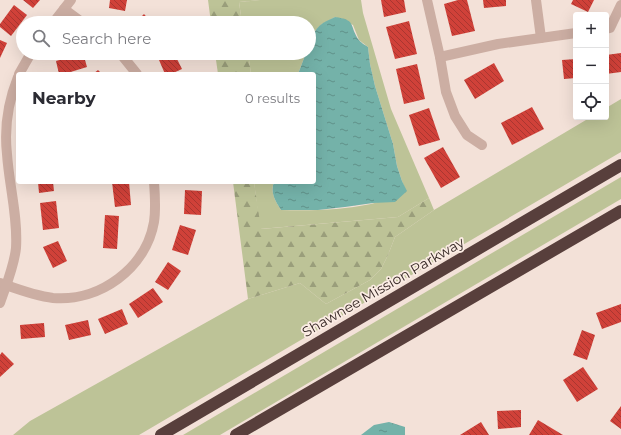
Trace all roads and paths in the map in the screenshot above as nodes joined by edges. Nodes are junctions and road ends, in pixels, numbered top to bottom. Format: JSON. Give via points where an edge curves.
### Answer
{"nodes":[{"id":1,"x":71,"y":0,"type":"edge"},
{"id":2,"x":427,"y":0,"type":"edge"},
{"id":3,"x":536,"y":0,"type":"edge"},
{"id":4,"x":621,"y":5,"type":"edge"},
{"id":5,"x":64,"y":9,"type":"junction"},
{"id":6,"x":58,"y":16,"type":"edge"},
{"id":7,"x":74,"y":16,"type":"edge"},
{"id":8,"x":609,"y":26,"type":"edge"},
{"id":9,"x":621,"y":26,"type":"edge"},
{"id":10,"x":609,"y":28,"type":"edge"},
{"id":11,"x":573,"y":33,"type":"edge"},
{"id":12,"x":541,"y":38,"type":"junction"},
{"id":13,"x":440,"y":58,"type":"junction"},
{"id":14,"x":26,"y":60,"type":"edge"},
{"id":15,"x":126,"y":60,"type":"edge"},
{"id":16,"x":20,"y":72,"type":"edge"},
{"id":17,"x":135,"y":72,"type":"edge"},
{"id":18,"x":16,"y":81,"type":"edge"},
{"id":19,"x":482,"y":145,"type":"dead end"},
{"id":20,"x":621,"y":165,"type":"edge"},
{"id":21,"x":154,"y":185,"type":"edge"},
{"id":22,"x":621,"y":210,"type":"edge"},
{"id":23,"x":3,"y":284,"type":"edge"},
{"id":24,"x":0,"y":303,"type":"edge"},
{"id":25,"x":161,"y":435,"type":"edge"},
{"id":26,"x":236,"y":435,"type":"edge"}],
"edges":[{"from":1,"to":5,"type":"street"},
{"from":2,"to":13,"type":"street"},
{"from":3,"to":12,"type":"street"},
{"from":4,"to":8,"type":"street"},
{"from":5,"to":6,"type":"street"},
{"from":5,"to":7,"type":"street"},
{"from":9,"to":10,"type":"street"},
{"from":11,"to":12,"type":"street"},
{"from":12,"to":13,"type":"street","via":[[498,44]]},
{"from":13,"to":19,"type":"street","via":[[446,92],[455,116],[467,135]]},
{"from":14,"to":16,"type":"street"},
{"from":15,"to":17,"type":"street"},
{"from":18,"to":23,"type":"street","via":[[7,114],[6,136],[16,248]]},
{"from":20,"to":25,"type":"highway","name":"Shawnee Mission Parkway"},
{"from":21,"to":23,"type":"street","via":[[154,222],[149,239],[140,256],[113,282],[86,295],[69,298],[37,295]]},
{"from":22,"to":26,"type":"highway"},
{"from":23,"to":24,"type":"street"}]}
